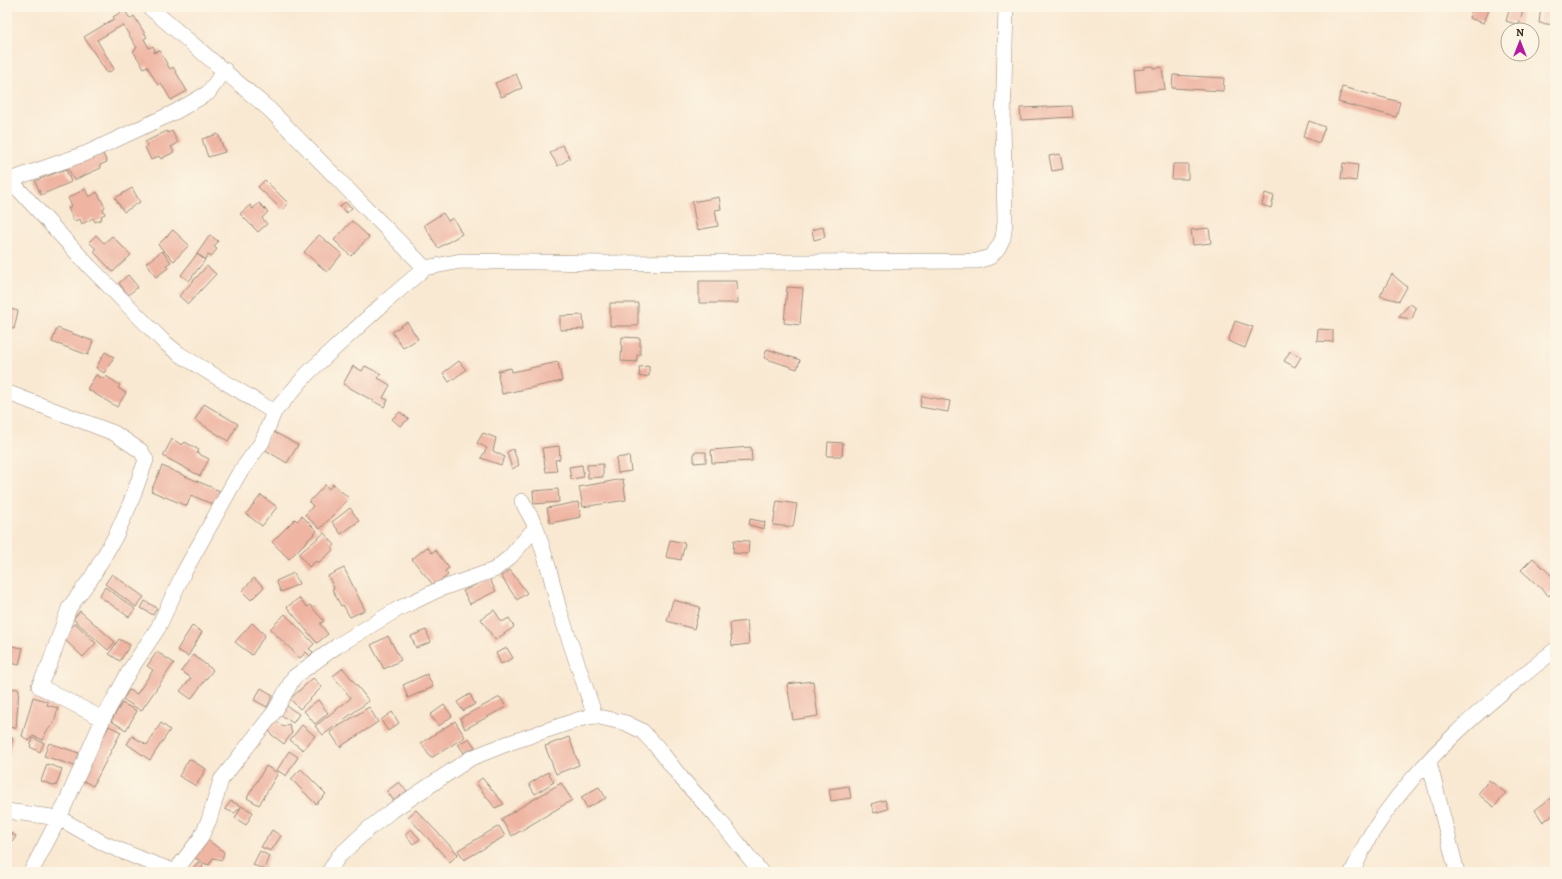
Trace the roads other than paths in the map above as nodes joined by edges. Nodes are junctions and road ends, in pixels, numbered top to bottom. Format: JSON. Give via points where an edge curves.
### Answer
{"nodes":[{"id":1,"x":1006,"y":7,"type":"edge"},
{"id":2,"x":153,"y":8,"type":"edge"},
{"id":3,"x":224,"y":70,"type":"junction"},
{"id":4,"x":9,"y":180,"type":"edge"},
{"id":5,"x":425,"y":268,"type":"junction"},
{"id":6,"x":7,"y":394,"type":"edge"},
{"id":7,"x":274,"y":412,"type":"junction"},
{"id":8,"x":522,"y":501,"type":"dead end"},
{"id":9,"x":536,"y":527,"type":"junction"},
{"id":10,"x":1555,"y":650,"type":"edge"},
{"id":11,"x":595,"y":716,"type":"junction"},
{"id":12,"x":103,"y":719,"type":"junction"},
{"id":13,"x":1429,"y":762,"type":"junction"},
{"id":14,"x":7,"y":811,"type":"edge"},
{"id":15,"x":59,"y":818,"type":"junction"},
{"id":16,"x":31,"y":872,"type":"edge"},
{"id":17,"x":176,"y":872,"type":"edge"},
{"id":18,"x":329,"y":872,"type":"edge"},
{"id":19,"x":761,"y":872,"type":"edge"},
{"id":20,"x":1352,"y":872,"type":"edge"},
{"id":21,"x":1457,"y":872,"type":"edge"}],
"edges":[{"from":1,"to":5,"type":"street","via":[[1003,123],[1006,222],[1003,238],[990,256],[977,261],[923,263],[461,261]]},
{"from":2,"to":3,"type":"street","via":[[186,40]]},
{"from":3,"to":4,"type":"street","via":[[208,93],[175,112],[87,153]]},
{"from":3,"to":5,"type":"street","via":[[270,110]]},
{"from":4,"to":7,"type":"street","via":[[163,341],[179,354]]},
{"from":5,"to":7,"type":"street","via":[[308,373]]},
{"from":6,"to":12,"type":"street","via":[[114,433],[141,451],[146,460],[115,537],[92,577],[69,608],[50,663],[39,686]]},
{"from":7,"to":12,"type":"street","via":[[262,442],[238,475],[183,574],[158,628],[130,670]]},
{"from":8,"to":9,"type":"street"},
{"from":9,"to":11,"type":"street","via":[[561,615]]},
{"from":9,"to":17,"type":"street","via":[[494,570],[440,589],[398,609],[343,642],[294,677],[275,711],[222,780],[200,839]]},
{"from":10,"to":13,"type":"street","via":[[1483,708]]},
{"from":11,"to":18,"type":"street","via":[[509,743],[471,758],[366,830],[338,857]]},
{"from":11,"to":19,"type":"street","via":[[626,723],[642,731]]},
{"from":12,"to":15,"type":"street"},
{"from":13,"to":20,"type":"street","via":[[1414,776],[1389,809],[1371,835]]},
{"from":13,"to":21,"type":"street"},
{"from":14,"to":15,"type":"street"},
{"from":15,"to":16,"type":"street"},
{"from":15,"to":17,"type":"street","via":[[105,844]]}]}
